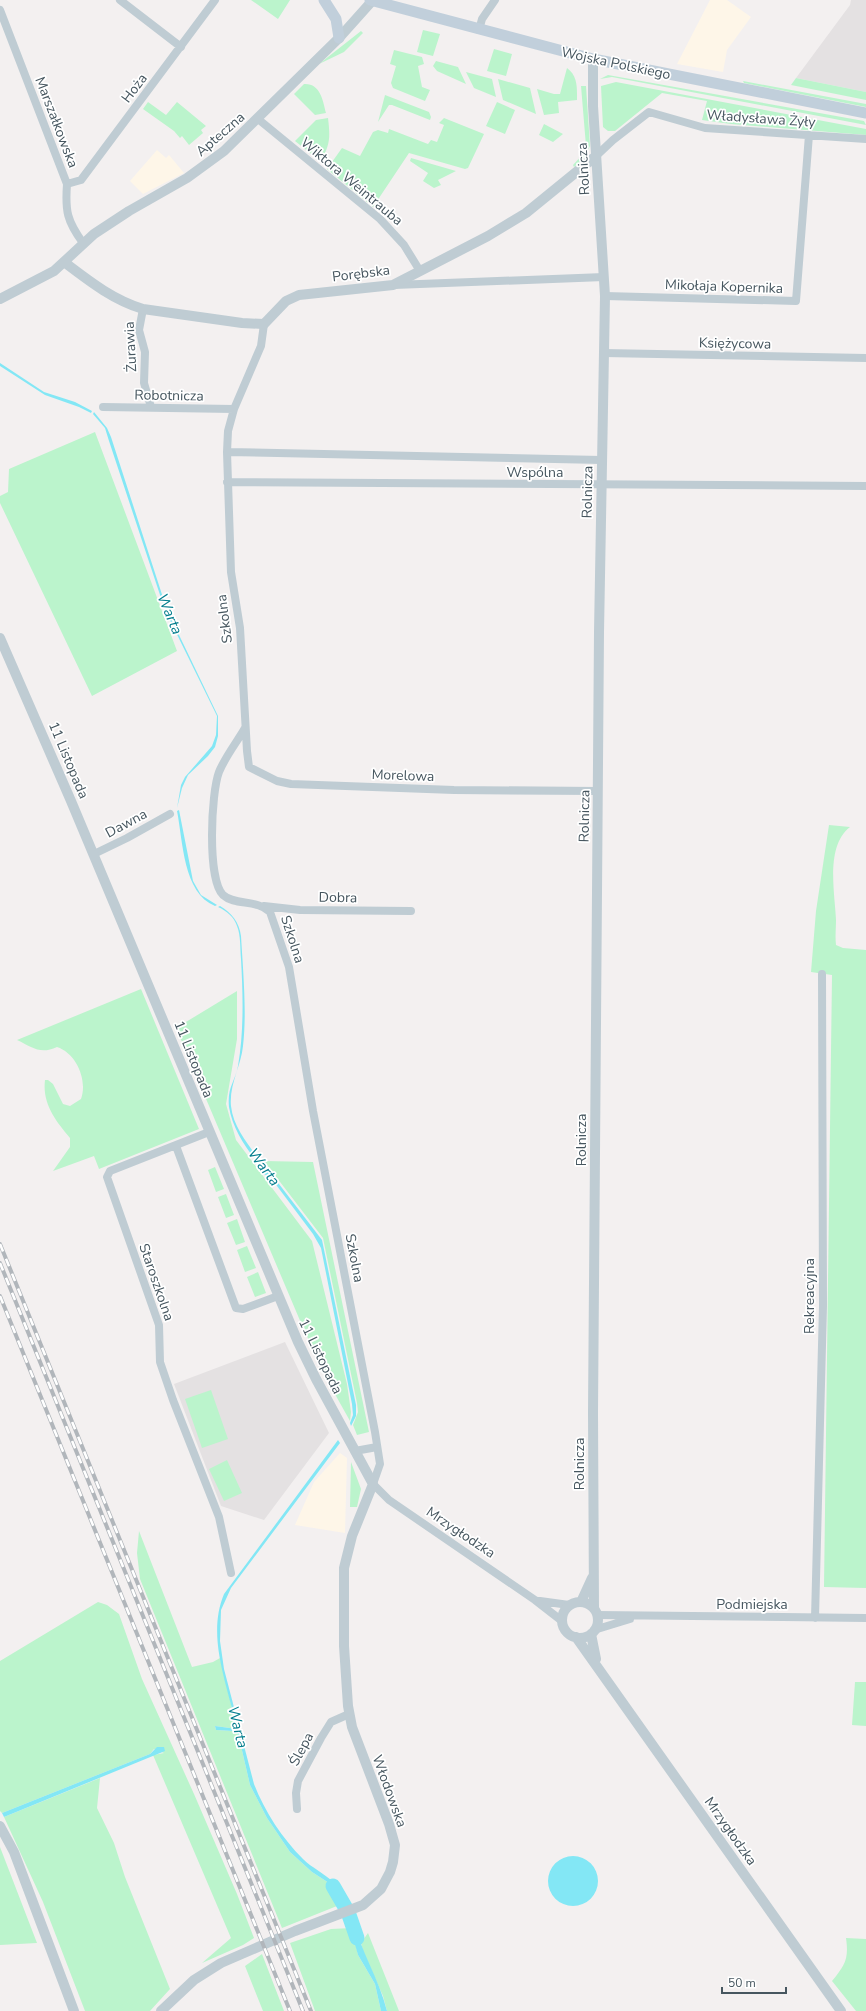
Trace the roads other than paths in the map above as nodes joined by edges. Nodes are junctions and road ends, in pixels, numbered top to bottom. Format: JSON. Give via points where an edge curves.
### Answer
{"nodes":[{"id":1,"x":215,"y":0,"type":"edge"},
{"id":2,"x":324,"y":0,"type":"edge"},
{"id":3,"x":371,"y":0,"type":"edge"},
{"id":4,"x":402,"y":0,"type":"edge"},
{"id":5,"x":495,"y":0,"type":"edge"},
{"id":6,"x":124,"y":1,"type":"edge"},
{"id":7,"x":0,"y":10,"type":"edge"},
{"id":8,"x":419,"y":13,"type":"junction"},
{"id":9,"x":479,"y":30,"type":"junction"},
{"id":10,"x":338,"y":38,"type":"junction"},
{"id":11,"x":181,"y":47,"type":"junction"},
{"id":12,"x":593,"y":59,"type":"junction"},
{"id":13,"x":866,"y":113,"type":"edge"},
{"id":14,"x":656,"y":114,"type":"joint"},
{"id":15,"x":258,"y":119,"type":"junction"},
{"id":16,"x":809,"y":135,"type":"junction"},
{"id":17,"x":866,"y":139,"type":"edge"},
{"id":18,"x":596,"y":156,"type":"junction"},
{"id":19,"x":67,"y":184,"type":"junction"},
{"id":20,"x":83,"y":243,"type":"junction"},
{"id":21,"x":64,"y":262,"type":"junction"},
{"id":22,"x":420,"y":271,"type":"junction"},
{"id":23,"x":604,"y":277,"type":"junction"},
{"id":24,"x":393,"y":285,"type":"junction"},
{"id":25,"x":605,"y":296,"type":"junction"},
{"id":26,"x":0,"y":299,"type":"edge"},
{"id":27,"x":143,"y":309,"type":"junction"},
{"id":28,"x":264,"y":324,"type":"junction"},
{"id":29,"x":604,"y":352,"type":"junction"},
{"id":30,"x":866,"y":358,"type":"edge"},
{"id":31,"x":103,"y":406,"type":"dead end"},
{"id":32,"x":151,"y":407,"type":"junction"},
{"id":33,"x":234,"y":409,"type":"junction"},
{"id":34,"x":227,"y":452,"type":"junction"},
{"id":35,"x":601,"y":460,"type":"junction"},
{"id":36,"x":227,"y":482,"type":"junction"},
{"id":37,"x":601,"y":485,"type":"junction"},
{"id":38,"x":866,"y":486,"type":"edge"},
{"id":39,"x":0,"y":638,"type":"edge"},
{"id":40,"x":245,"y":728,"type":"junction"},
{"id":41,"x":598,"y":790,"type":"junction"},
{"id":42,"x":170,"y":814,"type":"dead end"},
{"id":43,"x":94,"y":854,"type":"junction"},
{"id":44,"x":264,"y":906,"type":"junction"},
{"id":45,"x":411,"y":911,"type":"dead end"},
{"id":46,"x":822,"y":974,"type":"dead end"},
{"id":47,"x":209,"y":1132,"type":"junction"},
{"id":48,"x":176,"y":1146,"type":"junction"},
{"id":49,"x":278,"y":1296,"type":"junction"},
{"id":50,"x":352,"y":1446,"type":"junction"},
{"id":51,"x":378,"y":1447,"type":"junction"},
{"id":52,"x":373,"y":1484,"type":"junction"},
{"id":53,"x":231,"y":1573,"type":"dead end"},
{"id":54,"x":593,"y":1574,"type":"junction"},
{"id":55,"x":535,"y":1600,"type":"junction"},
{"id":56,"x":581,"y":1602,"type":"junction"},
{"id":57,"x":569,"y":1605,"type":"junction"},
{"id":58,"x":596,"y":1612,"type":"junction"},
{"id":59,"x":638,"y":1617,"type":"junction"},
{"id":60,"x":816,"y":1618,"type":"junction"},
{"id":61,"x":866,"y":1618,"type":"edge"},
{"id":62,"x":562,"y":1621,"type":"junction"},
{"id":63,"x":593,"y":1632,"type":"junction"},
{"id":64,"x":576,"y":1637,"type":"junction"},
{"id":65,"x":598,"y":1667,"type":"junction"},
{"id":66,"x":349,"y":1714,"type":"junction"},
{"id":67,"x":298,"y":1809,"type":"dead end"},
{"id":68,"x":0,"y":1826,"type":"edge"},
{"id":69,"x":74,"y":2011,"type":"edge"},
{"id":70,"x":161,"y":2011,"type":"edge"},
{"id":71,"x":841,"y":2011,"type":"edge"}],
"edges":[{"from":1,"to":11,"type":"street","name":"Hoża"},
{"from":2,"to":10,"type":"main road","via":[[336,19]]},
{"from":3,"to":8,"type":"main road","name":"Wojska Polskiego"},
{"from":3,"to":10,"type":"street","name":"Apteczna"},
{"from":4,"to":8,"type":"main road"},
{"from":5,"to":9,"type":"street","via":[[482,18]]},
{"from":6,"to":11,"type":"street"},
{"from":7,"to":19,"type":"street","name":"Marszałkowska"},
{"from":8,"to":9,"type":"main road","name":"Wojska Polskiego"},
{"from":9,"to":12,"type":"main road","name":"Wojska Polskiego"},
{"from":10,"to":15,"type":"street","name":"Apteczna"},
{"from":11,"to":19,"type":"street","name":"Hoża","via":[[81,180]]},
{"from":12,"to":13,"type":"main road","name":"Wojska Polskiego"},
{"from":12,"to":18,"type":"street","name":"Rolnicza"},
{"from":14,"to":16,"type":"street","name":"Władysława Żyły","via":[[705,128]]},
{"from":14,"to":18,"type":"street","name":"Porębska","via":[[649,112]]},
{"from":15,"to":20,"type":"street","name":"Apteczna","via":[[224,151],[201,168],[129,211]]},
{"from":15,"to":22,"type":"street","name":"Wiktora Weintrauba","via":[[380,219],[404,244]]},
{"from":16,"to":17,"type":"street","name":"Władysława Żyły"},
{"from":16,"to":25,"type":"street","name":"Mikołaja Kopernika","via":[[796,301]]},
{"from":18,"to":22,"type":"street","name":"Porębska","via":[[526,213]]},
{"from":18,"to":23,"type":"street","name":"Rolnicza"},
{"from":19,"to":20,"type":"street","name":"Marszałkowska","via":[[67,214]]},
{"from":20,"to":21,"type":"street","name":"Apteczna"},
{"from":21,"to":26,"type":"street","name":"Apteczna","via":[[54,271]]},
{"from":21,"to":27,"type":"street","via":[[115,298]]},
{"from":22,"to":24,"type":"street","name":"Porębska"},
{"from":23,"to":24,"type":"street"},
{"from":23,"to":25,"type":"street","name":"Rolnicza"},
{"from":24,"to":28,"type":"street","name":"Porębska","via":[[299,295],[286,301]]},
{"from":25,"to":29,"type":"street","name":"Rolnicza"},
{"from":27,"to":28,"type":"street"},
{"from":27,"to":32,"type":"street","name":"Żurawia","via":[[139,330],[145,352],[144,382]]},
{"from":28,"to":33,"type":"street","name":"Szkolna","via":[[261,346]]},
{"from":29,"to":30,"type":"street","name":"Księżycowa"},
{"from":29,"to":35,"type":"street","name":"Rolnicza"},
{"from":31,"to":32,"type":"street","name":"Robotnicza"},
{"from":32,"to":33,"type":"street","name":"Robotnicza"},
{"from":33,"to":34,"type":"street","name":"Szkolna","via":[[228,431]]},
{"from":34,"to":35,"type":"street"},
{"from":34,"to":36,"type":"street","name":"Szkolna"},
{"from":35,"to":37,"type":"street","name":"Rolnicza"},
{"from":36,"to":37,"type":"street","name":"Wspólna"},
{"from":36,"to":40,"type":"street","name":"Szkolna","via":[[232,572],[240,628]]},
{"from":37,"to":38,"type":"street","name":"Wspólna"},
{"from":37,"to":41,"type":"street","name":"Rolnicza"},
{"from":39,"to":43,"type":"street","name":"11 Listopada"},
{"from":40,"to":41,"type":"street","name":"Morelowa","via":[[250,767],[278,781],[291,784],[454,790]]},
{"from":40,"to":44,"type":"street","name":"Szkolna","via":[[220,772],[214,791],[213,863],[217,884],[222,894],[234,900]]},
{"from":41,"to":54,"type":"street","name":"Rolnicza"},
{"from":42,"to":43,"type":"street","name":"Dawna"},
{"from":43,"to":47,"type":"street","name":"11 Listopada"},
{"from":44,"to":45,"type":"street","name":"Dobra","via":[[300,910]]},
{"from":44,"to":51,"type":"street","name":"Szkolna","via":[[270,912],[289,967],[313,1111]]},
{"from":46,"to":60,"type":"street","name":"Rekreacyjna","via":[[823,1306]]},
{"from":47,"to":48,"type":"street","name":"Staroszkolna"},
{"from":47,"to":49,"type":"street","name":"11 Listopada"},
{"from":48,"to":49,"type":"street","via":[[236,1308],[243,1309]]},
{"from":48,"to":53,"type":"street","name":"Staroszkolna","via":[[110,1171],[107,1177],[159,1325],[160,1362],[219,1517]]},
{"from":49,"to":50,"type":"street","name":"11 Listopada","via":[[298,1342]]},
{"from":50,"to":51,"type":"street"},
{"from":50,"to":52,"type":"street","name":"11 Listopada"},
{"from":51,"to":52,"type":"street","name":"Szkolna","via":[[380,1467]]},
{"from":52,"to":55,"type":"street","name":"Mrzygłodzka","via":[[389,1500]]},
{"from":52,"to":66,"type":"street","name":"Włodowska","via":[[352,1536],[344,1568],[344,1646]]},
{"from":54,"to":56,"type":"street","name":"Rolnicza"},
{"from":54,"to":58,"type":"street","name":"Rolnicza"},
{"from":55,"to":57,"type":"street","name":"Mrzygłodzka"},
{"from":55,"to":62,"type":"street","name":"Mrzygłodzka"},
{"from":56,"to":57,"type":"street"},
{"from":56,"to":58,"type":"street"},
{"from":57,"to":62,"type":"street","via":[[562,1615]]},
{"from":58,"to":59,"type":"street","name":"Podmiejska"},
{"from":58,"to":63,"type":"street","via":[[598,1620]]},
{"from":59,"to":60,"type":"street","name":"Podmiejska"},
{"from":59,"to":63,"type":"street","name":"Podmiejska"},
{"from":60,"to":61,"type":"street","name":"Podmiejska"},
{"from":62,"to":64,"type":"street","via":[[567,1632]]},
{"from":63,"to":64,"type":"street","via":[[584,1637]]},
{"from":63,"to":65,"type":"street","name":"Mrzygłodzka"},
{"from":64,"to":65,"type":"street","name":"Mrzygłodzka"},
{"from":65,"to":71,"type":"street","name":"Mrzygłodzka"},
{"from":66,"to":67,"type":"street","name":"Ślepa","via":[[331,1722],[321,1738],[298,1781]]},
{"from":66,"to":70,"type":"street","name":"Włodowska","via":[[395,1845],[394,1862],[385,1884],[371,1900],[360,1906],[231,1958],[206,1972]]},
{"from":68,"to":69,"type":"street","via":[[14,1852]]}]}
